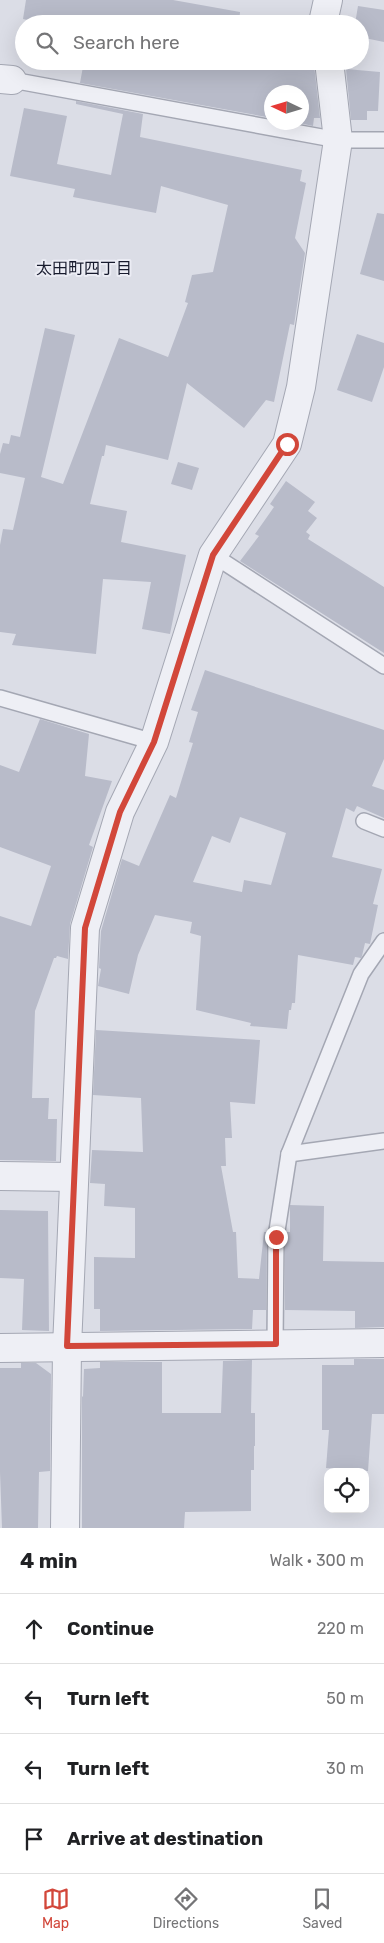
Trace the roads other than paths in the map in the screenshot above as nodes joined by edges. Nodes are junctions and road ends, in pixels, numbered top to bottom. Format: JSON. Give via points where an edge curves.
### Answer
{"nodes":[{"id":1,"x":328,"y":0,"type":"edge"},
{"id":2,"x":325,"y":15,"type":"edge"},
{"id":3,"x":329,"y":70,"type":"edge"},
{"id":4,"x":6,"y":79,"type":"edge"},
{"id":5,"x":338,"y":140,"type":"junction"},
{"id":6,"x":384,"y":140,"type":"edge"},
{"id":7,"x":213,"y":555,"type":"junction"},
{"id":8,"x":384,"y":666,"type":"edge"},
{"id":9,"x":0,"y":698,"type":"edge"},
{"id":10,"x":154,"y":742,"type":"junction"},
{"id":11,"x":364,"y":820,"type":"dead end"},
{"id":12,"x":384,"y":829,"type":"edge"},
{"id":13,"x":384,"y":941,"type":"edge"},
{"id":14,"x":384,"y":1141,"type":"edge"},
{"id":15,"x":289,"y":1154,"type":"junction"},
{"id":16,"x":0,"y":1176,"type":"edge"},
{"id":17,"x":74,"y":1177,"type":"junction"},
{"id":18,"x":384,"y":1343,"type":"edge"},
{"id":19,"x":276,"y":1344,"type":"junction"},
{"id":20,"x":67,"y":1346,"type":"junction"},
{"id":21,"x":0,"y":1348,"type":"edge"},
{"id":22,"x":65,"y":1528,"type":"edge"}],
"edges":[{"from":1,"to":2,"type":"street"},
{"from":3,"to":5,"type":"street"},
{"from":4,"to":5,"type":"lane"},
{"from":5,"to":6,"type":"lane"},
{"from":5,"to":7,"type":"street","via":[[301,387],[287,444]]},
{"from":7,"to":8,"type":"lane"},
{"from":7,"to":10,"type":"street"},
{"from":9,"to":10,"type":"lane"},
{"from":10,"to":17,"type":"street","via":[[120,812],[85,928]]},
{"from":11,"to":12,"type":"lane"},
{"from":13,"to":15,"type":"lane","via":[[361,974]]},
{"from":14,"to":15,"type":"lane"},
{"from":15,"to":19,"type":"lane","via":[[276,1237]]},
{"from":16,"to":17,"type":"street"},
{"from":17,"to":20,"type":"street"},
{"from":18,"to":19,"type":"street"},
{"from":19,"to":20,"type":"street"},
{"from":20,"to":21,"type":"street"},
{"from":20,"to":22,"type":"street"}]}
